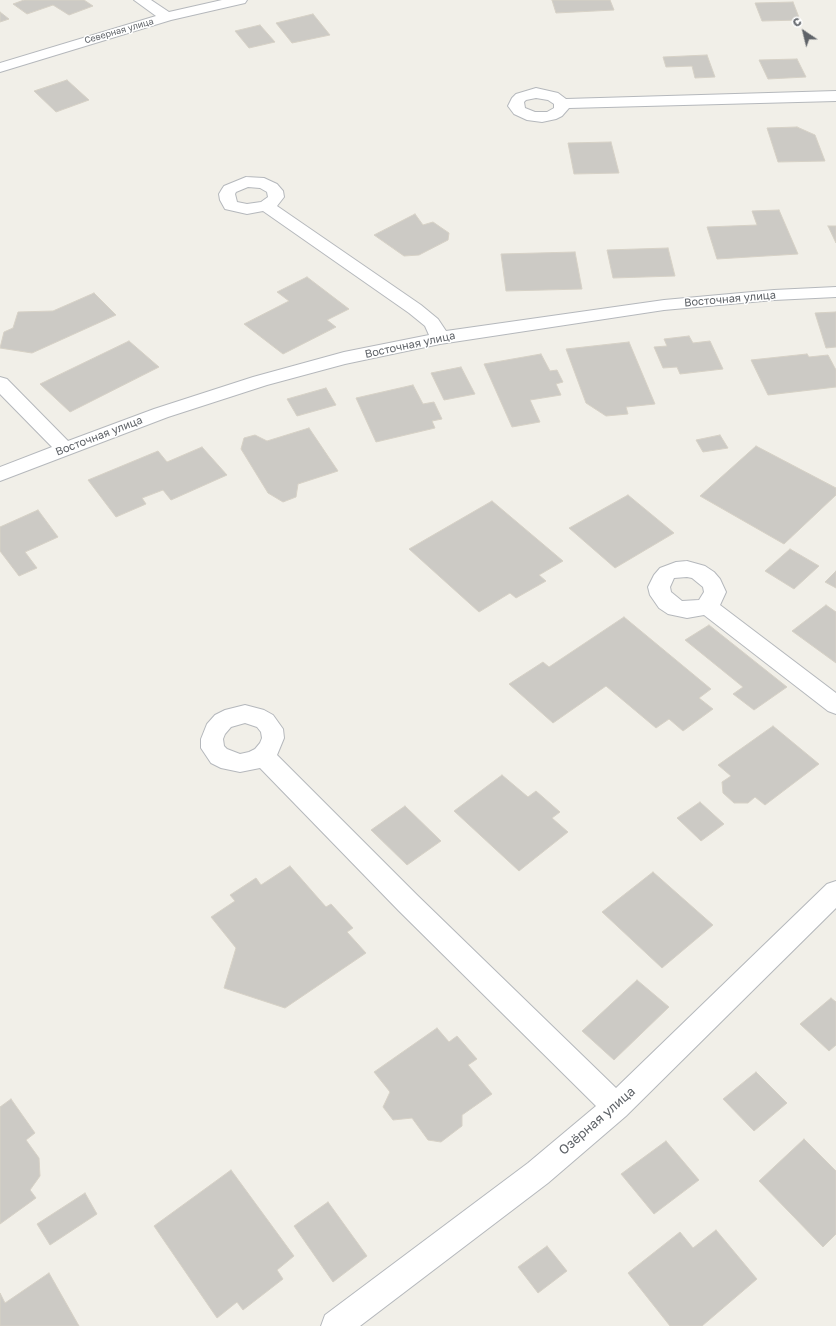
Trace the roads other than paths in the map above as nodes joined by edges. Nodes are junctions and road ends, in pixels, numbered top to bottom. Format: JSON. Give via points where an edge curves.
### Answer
{"nodes":[{"id":1,"x":141,"y":0,"type":"edge"},
{"id":2,"x":240,"y":0,"type":"edge"},
{"id":3,"x":167,"y":17,"type":"junction"},
{"id":4,"x":0,"y":68,"type":"edge"},
{"id":5,"x":836,"y":96,"type":"edge"},
{"id":6,"x":562,"y":104,"type":"dead end"},
{"id":7,"x":266,"y":206,"type":"dead end"},
{"id":8,"x":836,"y":292,"type":"edge"},
{"id":9,"x":440,"y":338,"type":"junction"},
{"id":10,"x":0,"y":383,"type":"edge"},
{"id":11,"x":64,"y":449,"type":"junction"},
{"id":12,"x":0,"y":474,"type":"edge"},
{"id":13,"x":707,"y":606,"type":"dead end"},
{"id":14,"x":836,"y":705,"type":"edge"},
{"id":15,"x":263,"y":756,"type":"dead end"},
{"id":16,"x":836,"y":892,"type":"edge"},
{"id":17,"x":616,"y":1107,"type":"junction"},
{"id":18,"x":336,"y":1326,"type":"edge"}],
"edges":[{"from":1,"to":3,"type":"street"},
{"from":2,"to":3,"type":"street","name":"Северная улица"},
{"from":3,"to":4,"type":"street","name":"Северная улица"},
{"from":5,"to":6,"type":"street"},
{"from":7,"to":9,"type":"street","via":[[415,309],[432,323]]},
{"from":8,"to":9,"type":"street","name":"Восточная улица","via":[[664,305]]},
{"from":9,"to":11,"type":"street","name":"Восточная улица","via":[[344,358],[260,381],[161,413]]},
{"from":10,"to":11,"type":"street"},
{"from":11,"to":12,"type":"street","name":"Восточная улица"},
{"from":13,"to":14,"type":"street"},
{"from":15,"to":17,"type":"street","via":[[408,904]]},
{"from":16,"to":17,"type":"street","name":"Озёрная улица"},
{"from":17,"to":18,"type":"street","name":"Озёрная улица","via":[[538,1173]]}]}
